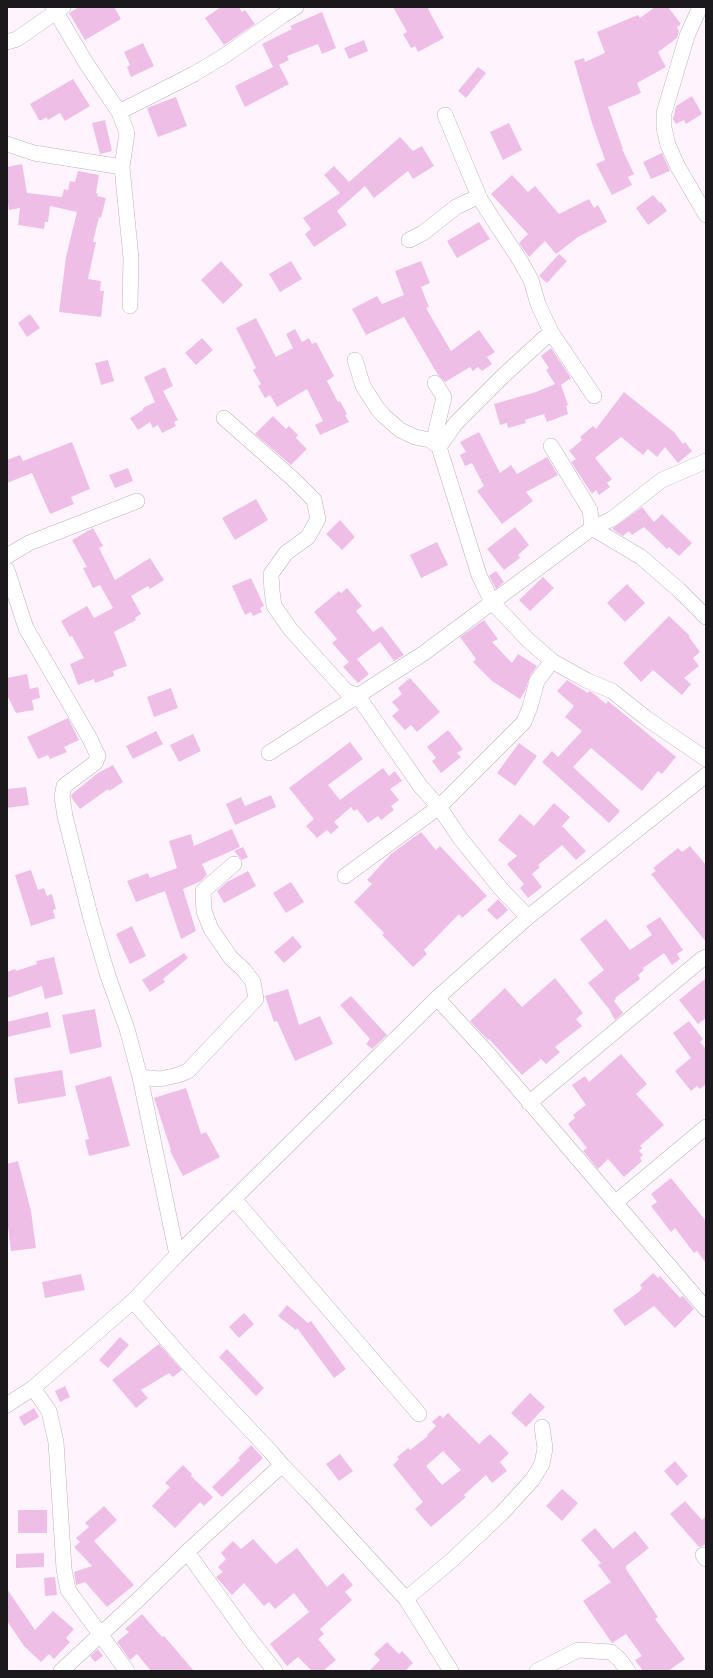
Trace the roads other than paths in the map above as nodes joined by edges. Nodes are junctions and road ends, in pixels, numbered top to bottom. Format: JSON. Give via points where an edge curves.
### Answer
{"nodes":[{"id":1,"x":296,"y":7,"type":"edge"},
{"id":2,"x":700,"y":7,"type":"edge"},
{"id":3,"x":58,"y":9,"type":"edge"},
{"id":4,"x":280,"y":11,"type":"edge"},
{"id":5,"x":7,"y":42,"type":"edge"},
{"id":6,"x":119,"y":112,"type":"junction"},
{"id":7,"x":445,"y":116,"type":"dead end"},
{"id":8,"x":7,"y":144,"type":"edge"},
{"id":9,"x":122,"y":167,"type":"junction"},
{"id":10,"x":480,"y":199,"type":"junction"},
{"id":11,"x":706,"y":216,"type":"edge"},
{"id":12,"x":409,"y":240,"type":"dead end"},
{"id":13,"x":130,"y":306,"type":"dead end"},
{"id":14,"x":551,"y":332,"type":"junction"},
{"id":15,"x":355,"y":360,"type":"dead end"},
{"id":16,"x":435,"y":384,"type":"dead end"},
{"id":17,"x":594,"y":396,"type":"dead end"},
{"id":18,"x":224,"y":418,"type":"dead end"},
{"id":19,"x":551,"y":446,"type":"dead end"},
{"id":20,"x":439,"y":447,"type":"junction"},
{"id":21,"x":706,"y":461,"type":"edge"},
{"id":22,"x":137,"y":501,"type":"dead end"},
{"id":23,"x":592,"y":528,"type":"junction"},
{"id":24,"x":7,"y":556,"type":"edge"},
{"id":25,"x":7,"y":570,"type":"edge"},
{"id":26,"x":492,"y":602,"type":"junction"},
{"id":27,"x":706,"y":618,"type":"edge"},
{"id":28,"x":552,"y":661,"type":"junction"},
{"id":29,"x":358,"y":695,"type":"junction"},
{"id":30,"x":269,"y":753,"type":"dead end"},
{"id":31,"x":706,"y":759,"type":"edge"},
{"id":32,"x":706,"y":775,"type":"edge"},
{"id":33,"x":439,"y":807,"type":"junction"},
{"id":34,"x":234,"y":864,"type":"dead end"},
{"id":35,"x":344,"y":876,"type":"dead end"},
{"id":36,"x":528,"y":917,"type":"junction"},
{"id":37,"x":706,"y":957,"type":"edge"},
{"id":38,"x":437,"y":998,"type":"junction"},
{"id":39,"x":140,"y":1077,"type":"junction"},
{"id":40,"x":529,"y":1103,"type":"junction"},
{"id":41,"x":706,"y":1127,"type":"edge"},
{"id":42,"x":234,"y":1199,"type":"junction"},
{"id":43,"x":616,"y":1202,"type":"junction"},
{"id":44,"x":176,"y":1255,"type":"junction"},
{"id":45,"x":133,"y":1301,"type":"junction"},
{"id":46,"x":706,"y":1309,"type":"edge"},
{"id":47,"x":33,"y":1388,"type":"junction"},
{"id":48,"x":7,"y":1405,"type":"edge"},
{"id":49,"x":419,"y":1414,"type":"dead end"},
{"id":50,"x":542,"y":1428,"type":"dead end"},
{"id":51,"x":282,"y":1465,"type":"junction"},
{"id":52,"x":187,"y":1552,"type":"junction"},
{"id":53,"x":406,"y":1599,"type":"junction"},
{"id":54,"x":101,"y":1634,"type":"junction"},
{"id":55,"x":61,"y":1671,"type":"edge"},
{"id":56,"x":127,"y":1671,"type":"edge"},
{"id":57,"x":275,"y":1671,"type":"edge"},
{"id":58,"x":451,"y":1671,"type":"edge"},
{"id":59,"x":537,"y":1671,"type":"edge"},
{"id":60,"x":628,"y":1671,"type":"edge"}],
"edges":[{"from":1,"to":4,"type":"street"},
{"from":2,"to":11,"type":"street","via":[[687,36],[664,113],[664,128],[678,167]]},
{"from":3,"to":5,"type":"street","via":[[17,39]]},
{"from":3,"to":6,"type":"street","via":[[86,63]]},
{"from":4,"to":6,"type":"street","via":[[224,56]]},
{"from":6,"to":9,"type":"street","via":[[127,133]]},
{"from":7,"to":10,"type":"street"},
{"from":8,"to":9,"type":"street","via":[[67,160]]},
{"from":9,"to":13,"type":"street","via":[[131,258]]},
{"from":10,"to":12,"type":"street","via":[[474,198],[456,207]]},
{"from":10,"to":14,"type":"street","via":[[531,280],[538,304]]},
{"from":14,"to":17,"type":"street"},
{"from":14,"to":20,"type":"street","via":[[456,423]]},
{"from":15,"to":20,"type":"street","via":[[363,386],[376,408],[400,430],[430,440]]},
{"from":16,"to":20,"type":"street","via":[[444,397],[436,431]]},
{"from":18,"to":29,"type":"street","via":[[314,500],[318,519],[308,537],[286,553],[271,574],[274,606],[291,630],[346,691]]},
{"from":19,"to":23,"type":"street","via":[[590,510]]},
{"from":20,"to":26,"type":"street","via":[[479,575]]},
{"from":21,"to":23,"type":"street","via":[[662,480],[612,519]]},
{"from":22,"to":24,"type":"street","via":[[29,543]]},
{"from":23,"to":26,"type":"street"},
{"from":23,"to":27,"type":"street","via":[[641,557]]},
{"from":25,"to":39,"type":"street","via":[[26,628],[98,756],[95,763],[64,786],[64,816],[91,919]]},
{"from":26,"to":28,"type":"street"},
{"from":26,"to":29,"type":"street","via":[[424,653]]},
{"from":28,"to":31,"type":"street","via":[[612,691]]},
{"from":28,"to":33,"type":"street","via":[[537,681],[524,722]]},
{"from":29,"to":30,"type":"street"},
{"from":29,"to":33,"type":"street","via":[[421,787]]},
{"from":32,"to":36,"type":"street"},
{"from":33,"to":35,"type":"street"},
{"from":33,"to":36,"type":"street","via":[[501,889]]},
{"from":34,"to":39,"type":"street","via":[[203,891],[204,911],[211,929],[231,958],[253,982],[256,999],[188,1071],[160,1079]]},
{"from":36,"to":38,"type":"street"},
{"from":37,"to":40,"type":"street"},
{"from":38,"to":40,"type":"street"},
{"from":38,"to":42,"type":"street"},
{"from":39,"to":44,"type":"street"},
{"from":40,"to":43,"type":"street"},
{"from":41,"to":43,"type":"street"},
{"from":42,"to":44,"type":"street"},
{"from":42,"to":49,"type":"street"},
{"from":43,"to":46,"type":"street","via":[[635,1228]]},
{"from":44,"to":45,"type":"street"},
{"from":45,"to":47,"type":"street"},
{"from":45,"to":51,"type":"street"},
{"from":47,"to":48,"type":"street"},
{"from":47,"to":54,"type":"street","via":[[49,1412],[56,1442],[64,1569],[68,1590]]},
{"from":50,"to":53,"type":"street","via":[[545,1448],[542,1464],[533,1479],[502,1513]]},
{"from":51,"to":52,"type":"street"},
{"from":51,"to":53,"type":"street"},
{"from":52,"to":54,"type":"street"},
{"from":52,"to":57,"type":"street"},
{"from":53,"to":58,"type":"street"},
{"from":54,"to":55,"type":"street"},
{"from":54,"to":56,"type":"street"},
{"from":59,"to":60,"type":"street","via":[[578,1650],[611,1652]]}]}
